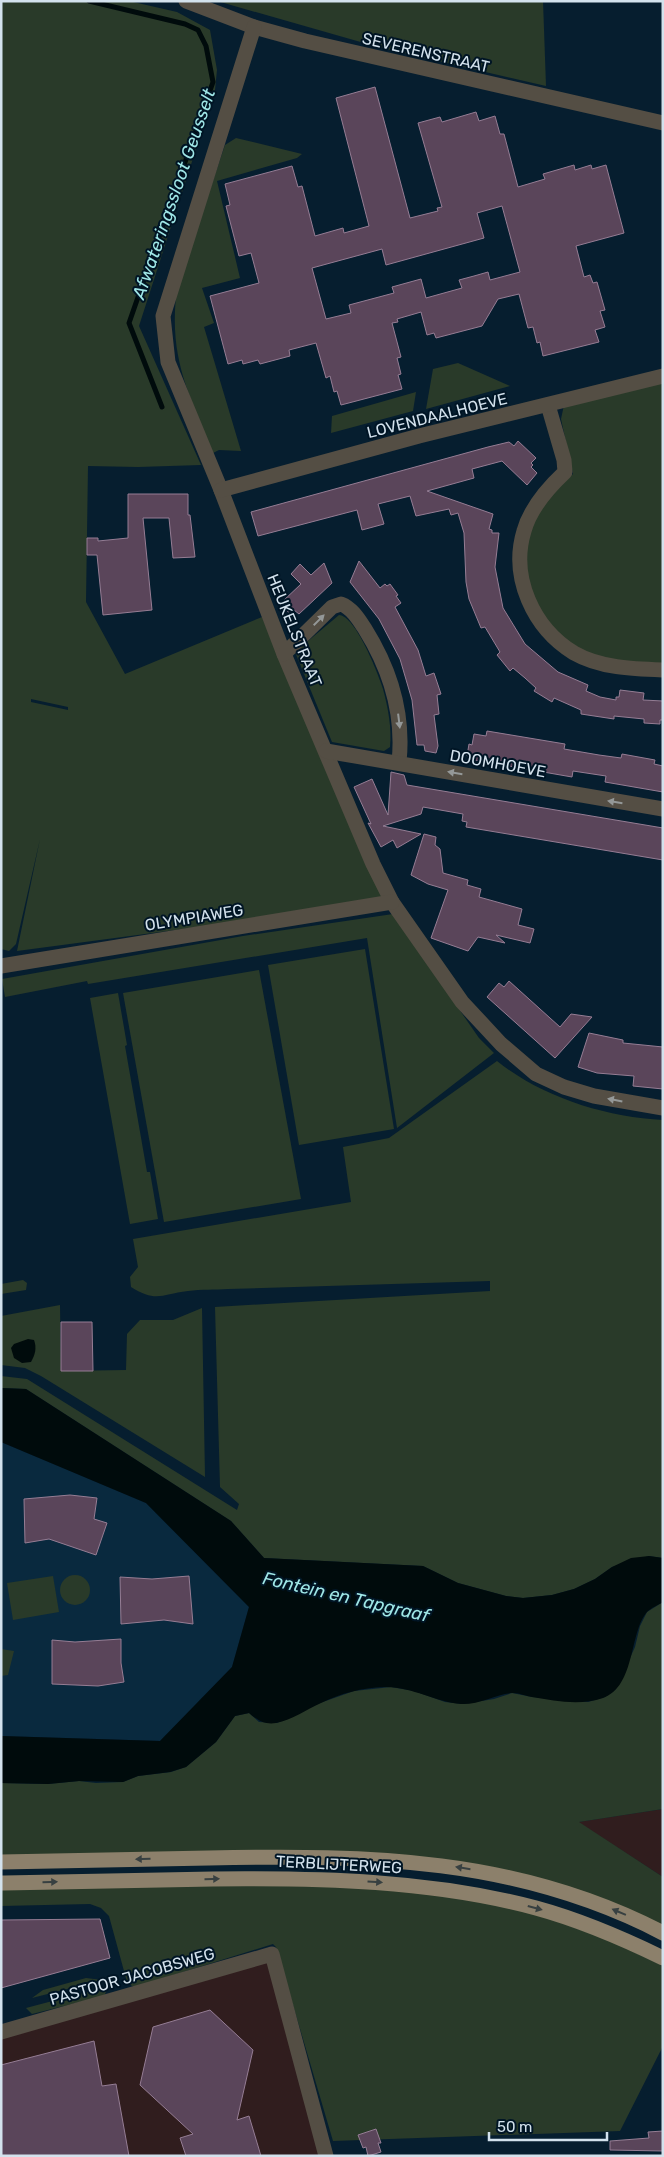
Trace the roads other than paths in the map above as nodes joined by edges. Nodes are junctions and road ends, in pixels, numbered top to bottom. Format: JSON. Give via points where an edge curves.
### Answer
{"nodes":[{"id":1,"x":186,"y":1,"type":"edge"},
{"id":2,"x":254,"y":27,"type":"junction"},
{"id":3,"x":663,"y":123,"type":"edge"},
{"id":4,"x":663,"y":376,"type":"edge"},
{"id":5,"x":548,"y":405,"type":"junction"},
{"id":6,"x":221,"y":490,"type":"junction"},
{"id":7,"x":284,"y":654,"type":"junction"},
{"id":8,"x":663,"y":670,"type":"edge"},
{"id":9,"x":326,"y":752,"type":"junction"},
{"id":10,"x":399,"y":762,"type":"junction"},
{"id":11,"x":663,"y":809,"type":"edge"},
{"id":12,"x":392,"y":902,"type":"junction"},
{"id":13,"x":1,"y":966,"type":"edge"},
{"id":14,"x":663,"y":1108,"type":"edge"},
{"id":15,"x":1,"y":1862,"type":"edge"},
{"id":16,"x":1,"y":1883,"type":"edge"},
{"id":17,"x":663,"y":1933,"type":"edge"},
{"id":18,"x":663,"y":1958,"type":"edge"},
{"id":19,"x":1,"y":2032,"type":"edge"},
{"id":20,"x":326,"y":2156,"type":"edge"}],
"edges":[{"from":1,"to":2,"type":"street","name":"SEVERENSTRAAT"},
{"from":2,"to":3,"type":"street","name":"SEVERENSTRAAT","via":[[328,47]]},
{"from":2,"to":6,"type":"street","name":"HEUKELSTRAAT","via":[[163,316],[168,362]]},
{"from":4,"to":5,"type":"street","name":"LOVENDAALHOEVE"},
{"from":5,"to":6,"type":"street","name":"LOVENDAALHOEVE"},
{"from":5,"to":8,"type":"street","via":[[566,472],[541,498],[524,529],[520,565],[530,606],[550,635],[574,653],[608,665]]},
{"from":6,"to":7,"type":"street","name":"HEUKELSTRAAT"},
{"from":7,"to":9,"type":"street","name":"HEUKELSTRAAT"},
{"from":7,"to":10,"type":"street","one_way":true,"via":[[332,607],[341,604],[350,610],[374,644],[390,682],[400,735]]},
{"from":9,"to":10,"type":"street","name":"DOOMHOEVE"},
{"from":9,"to":12,"type":"street","name":"HEUKELSTRAAT"},
{"from":11,"to":10,"type":"street","name":"DOOMHOEVE","one_way":true},
{"from":12,"to":13,"type":"street","name":"OLYMPIAWEG"},
{"from":14,"to":12,"type":"street","name":"HEUKELSTRAAT","one_way":true,"via":[[594,1096],[536,1074],[501,1044],[462,1002]]},
{"from":17,"to":15,"type":"main road","name":"TERBLIJTERWEG","one_way":true,"via":[[605,1906],[539,1884],[490,1872],[430,1863],[264,1857]]},
{"from":16,"to":18,"type":"main road","name":"TERBLIJTERWEG","one_way":true,"via":[[270,1878],[419,1886],[537,1908],[617,1937]]},
{"from":19,"to":20,"type":"street","name":"PASTOOR JACOBSWEG","via":[[272,1954]]}]}
